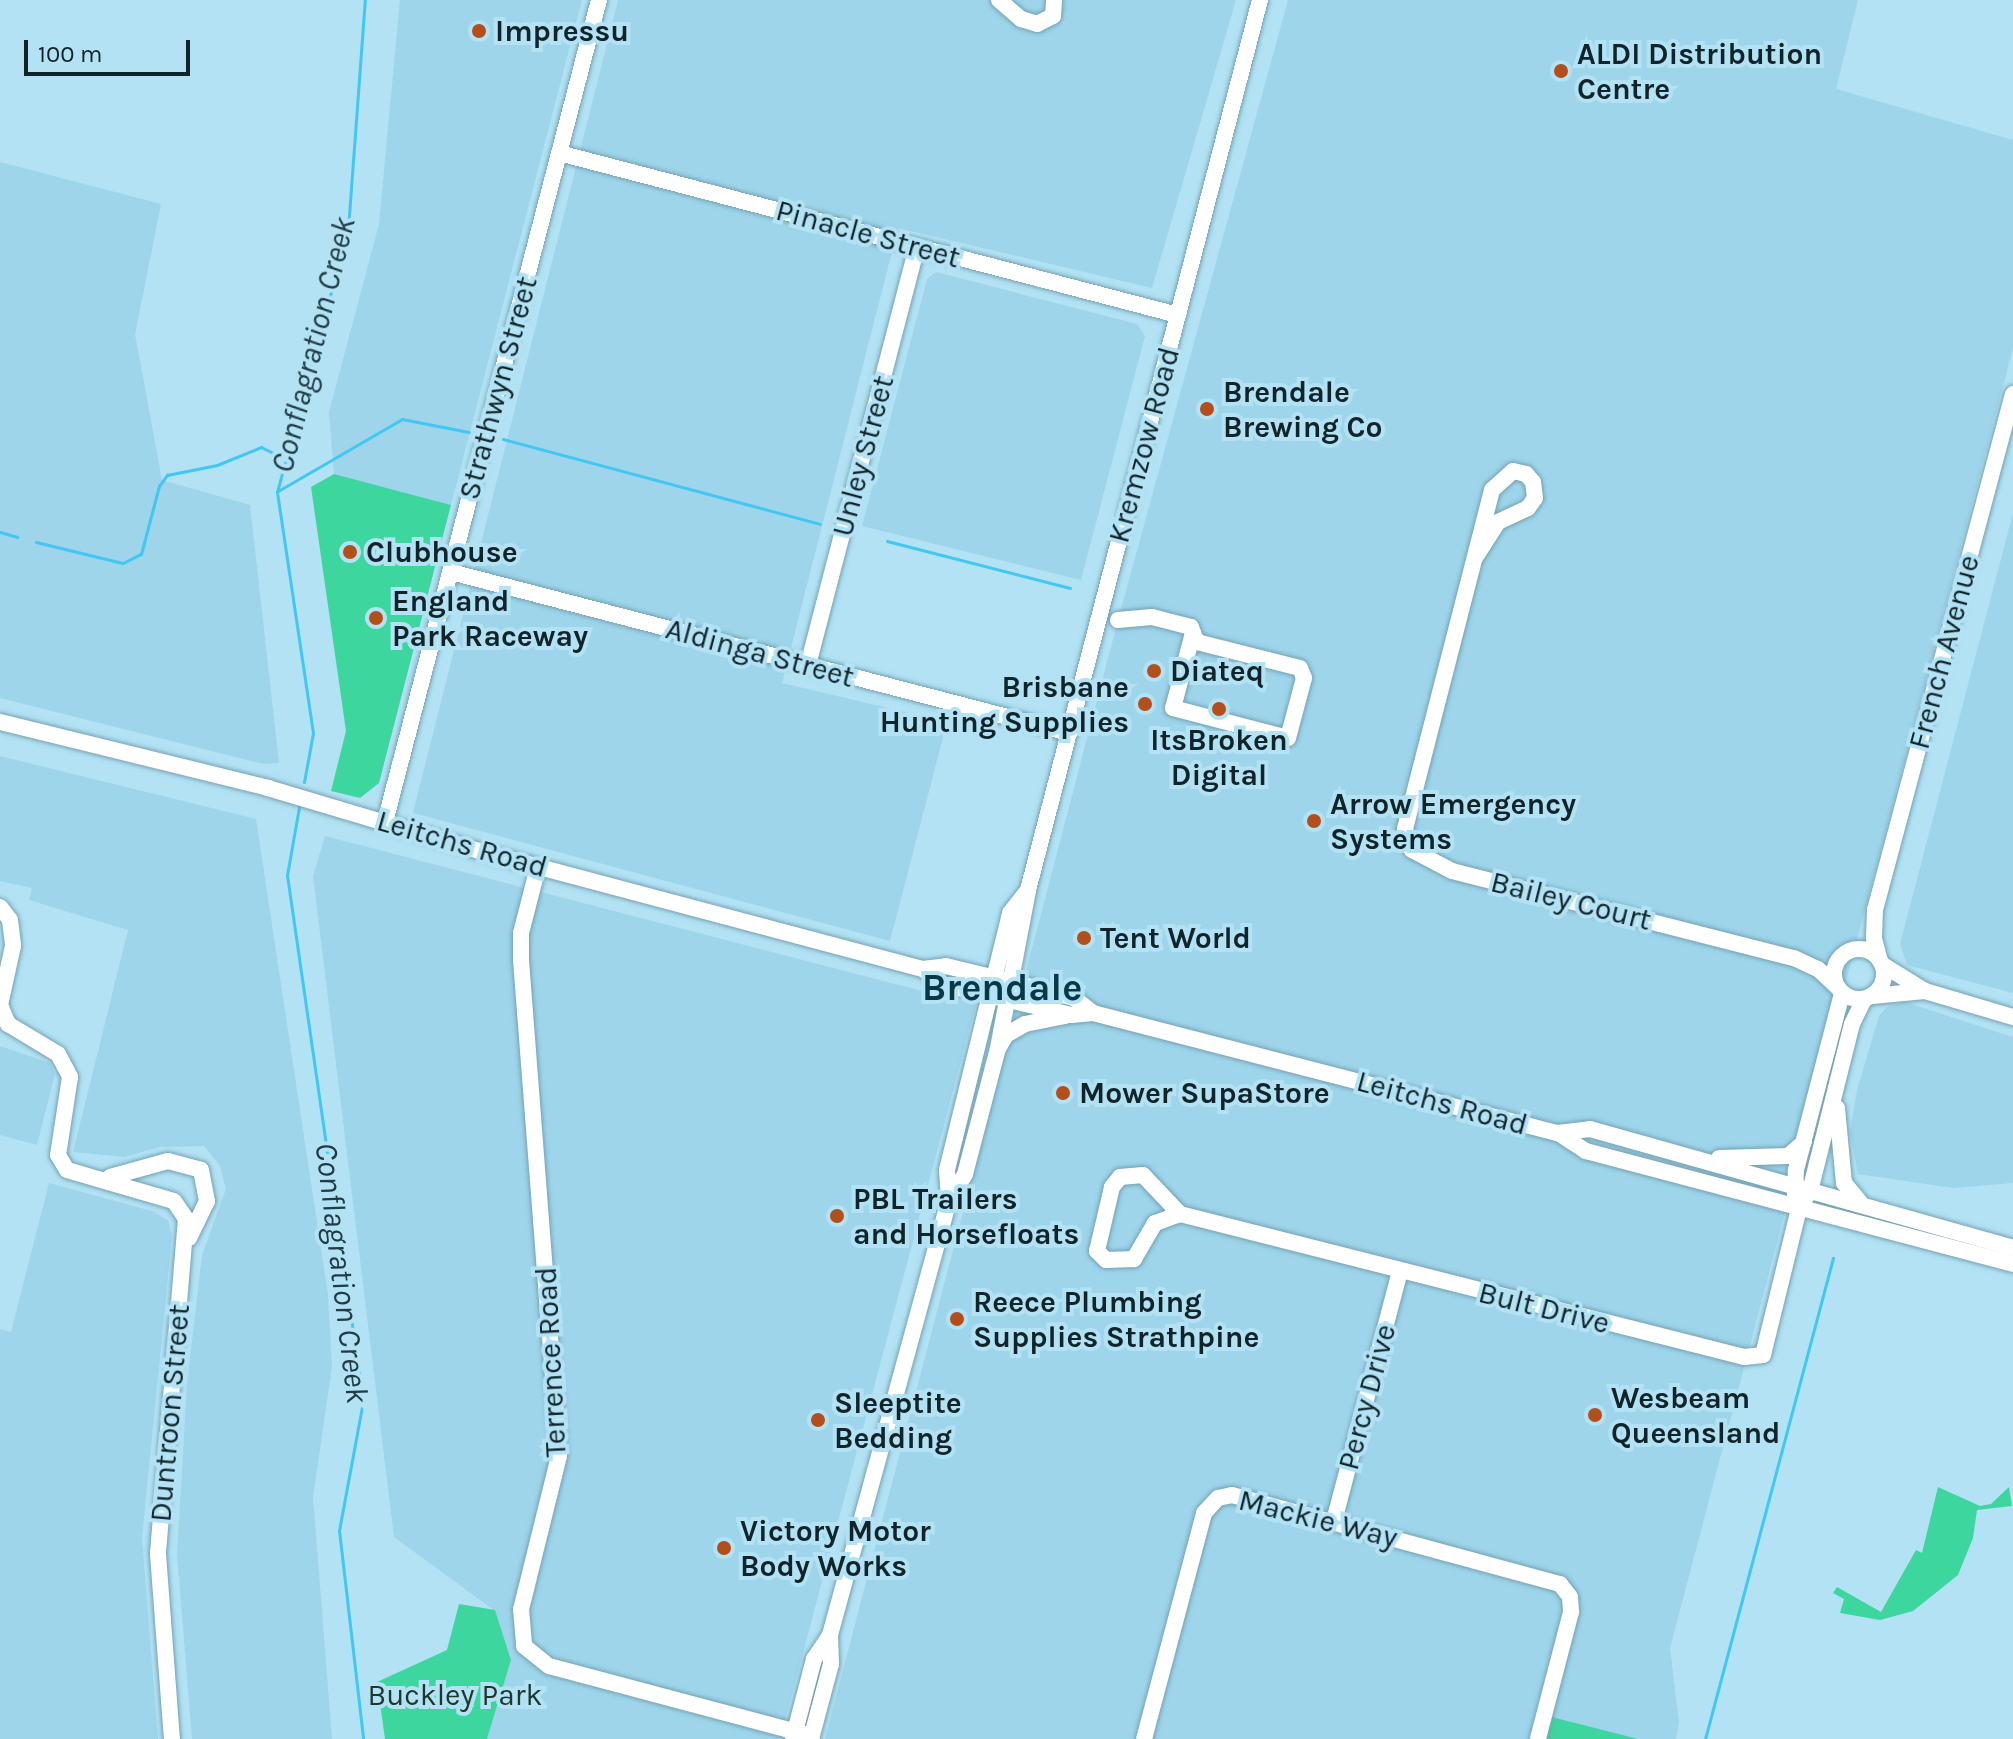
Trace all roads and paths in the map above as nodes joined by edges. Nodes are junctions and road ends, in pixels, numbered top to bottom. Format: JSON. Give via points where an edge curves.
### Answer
{"nodes":[{"id":1,"x":599,"y":0,"type":"edge"},
{"id":2,"x":999,"y":0,"type":"edge"},
{"id":3,"x":1054,"y":0,"type":"edge"},
{"id":4,"x":1260,"y":0,"type":"edge"},
{"id":5,"x":559,"y":153,"type":"junction"},
{"id":6,"x":917,"y":247,"type":"junction"},
{"id":7,"x":1178,"y":315,"type":"junction"},
{"id":8,"x":2013,"y":394,"type":"edge"},
{"id":9,"x":1475,"y":558,"type":"junction"},
{"id":10,"x":451,"y":572,"type":"junction"},
{"id":11,"x":1118,"y":620,"type":"dead end"},
{"id":12,"x":1193,"y":633,"type":"junction"},
{"id":13,"x":808,"y":665,"type":"junction"},
{"id":14,"x":0,"y":722,"type":"edge"},
{"id":15,"x":1069,"y":733,"type":"junction"},
{"id":16,"x":385,"y":822,"type":"junction"},
{"id":17,"x":538,"y":867,"type":"junction"},
{"id":18,"x":1028,"y":890,"type":"junction"},
{"id":19,"x":0,"y":907,"type":"edge"},
{"id":20,"x":1875,"y":910,"type":"junction"},
{"id":21,"x":1848,"y":952,"type":"junction"},
{"id":22,"x":1794,"y":958,"type":"junction"},
{"id":23,"x":1882,"y":963,"type":"junction"},
{"id":24,"x":923,"y":969,"type":"junction"},
{"id":25,"x":995,"y":977,"type":"junction"},
{"id":26,"x":1012,"y":982,"type":"junction"},
{"id":27,"x":1840,"y":990,"type":"junction"},
{"id":28,"x":1925,"y":991,"type":"junction"},
{"id":29,"x":991,"y":995,"type":"junction"},
{"id":30,"x":1868,"y":997,"type":"junction"},
{"id":31,"x":1009,"y":999,"type":"junction"},
{"id":32,"x":1093,"y":1013,"type":"junction"},
{"id":33,"x":1071,"y":1015,"type":"junction"},
{"id":34,"x":2013,"y":1017,"type":"edge"},
{"id":35,"x":998,"y":1048,"type":"junction"},
{"id":36,"x":1835,"y":1095,"type":"junction"},
{"id":37,"x":1558,"y":1133,"type":"junction"},
{"id":38,"x":1804,"y":1142,"type":"junction"},
{"id":39,"x":1657,"y":1149,"type":"junction"},
{"id":40,"x":168,"y":1161,"type":"junction"},
{"id":41,"x":100,"y":1178,"type":"junction"},
{"id":42,"x":1793,"y":1186,"type":"junction"},
{"id":43,"x":1810,"y":1191,"type":"junction"},
{"id":44,"x":158,"y":1194,"type":"junction"},
{"id":45,"x":949,"y":1199,"type":"junction"},
{"id":46,"x":1863,"y":1205,"type":"junction"},
{"id":47,"x":1799,"y":1208,"type":"junction"},
{"id":48,"x":1180,"y":1214,"type":"junction"},
{"id":49,"x":187,"y":1243,"type":"junction"},
{"id":50,"x":2013,"y":1248,"type":"edge"},
{"id":51,"x":2013,"y":1264,"type":"edge"},
{"id":52,"x":1400,"y":1272,"type":"junction"},
{"id":53,"x":1334,"y":1521,"type":"junction"},
{"id":54,"x":830,"y":1635,"type":"junction"},
{"id":55,"x":794,"y":1735,"type":"edge"},
{"id":56,"x":811,"y":1737,"type":"edge"},
{"id":57,"x":172,"y":1739,"type":"edge"},
{"id":58,"x":1144,"y":1739,"type":"edge"},
{"id":59,"x":1538,"y":1739,"type":"edge"}],
"edges":[{"from":1,"to":5,"type":"street","name":"Strathwyn Street"},
{"from":2,"to":3,"type":"street","via":[[1021,19],[1037,24],[1053,16]]},
{"from":4,"to":7,"type":"street","name":"Kremzow Road"},
{"from":5,"to":6,"type":"street","name":"Pinacle Street"},
{"from":5,"to":10,"type":"street","name":"Strathwyn Street"},
{"from":6,"to":7,"type":"street","name":"Pinacle Street"},
{"from":6,"to":13,"type":"street","name":"Unley Street"},
{"from":7,"to":15,"type":"street","name":"Kremzow Road"},
{"from":8,"to":20,"type":"street","name":"French Avenue"},
{"from":9,"to":9,"type":"street","name":"Bailey Court","via":[[1492,490],[1513,471],[1526,474],[1535,498],[1528,508],[1498,522]]},
{"from":9,"to":22,"type":"street","name":"Bailey Court","via":[[1405,829],[1412,850],[1452,871]]},
{"from":10,"to":13,"type":"street","name":"Aldinga Street"},
{"from":10,"to":16,"type":"street","name":"Strathwyn Street"},
{"from":11,"to":12,"type":"street","via":[[1152,617],[1191,627]]},
{"from":12,"to":12,"type":"street","via":[[1197,642],[1300,668],[1304,678],[1288,738],[1173,708]]},
{"from":13,"to":15,"type":"street","name":"Aldinga Street"},
{"from":14,"to":16,"type":"street","name":"Leitchs Road"},
{"from":15,"to":18,"type":"street","name":"Kremzow Road"},
{"from":16,"to":17,"type":"street","name":"Leitchs Road"},
{"from":17,"to":24,"type":"street","name":"Leitchs Road"},
{"from":17,"to":55,"type":"street","name":"Terrence Road","via":[[520,946],[559,1456],[521,1609],[521,1635],[530,1655],[549,1666]]},
{"from":18,"to":25,"type":"street","name":"Kremzow Road","via":[[1010,913]]},
{"from":18,"to":26,"type":"street","name":"Kremzow Road"},
{"from":19,"to":41,"type":"street","name":"Duntroon Street","via":[[12,932],[0,1005],[8,1024],[58,1054],[66,1065],[70,1077],[56,1140],[67,1170]]},
{"from":20,"to":21,"type":"street","name":"French Avenue"},
{"from":20,"to":23,"type":"street","name":"French Avenue"},
{"from":21,"to":22,"type":"street","name":"Bailey Court"},
{"from":21,"to":23,"type":"street","via":[[1867,951]]},
{"from":21,"to":27,"type":"street","via":[[1834,973]]},
{"from":22,"to":27,"type":"street","name":"Bailey Court","via":[[1818,969]]},
{"from":23,"to":28,"type":"street"},
{"from":23,"to":30,"type":"street","via":[[1882,984]]},
{"from":24,"to":25,"type":"street","name":"Leitchs Road","via":[[946,966]]},
{"from":24,"to":29,"type":"street","name":"Leitchs Road","via":[[942,984]]},
{"from":25,"to":26,"type":"street","name":"Leitchs Road"},
{"from":25,"to":29,"type":"street","name":"Kremzow Road"},
{"from":26,"to":31,"type":"street","name":"Kremzow Road"},
{"from":26,"to":32,"type":"street","name":"Leitchs Road","via":[[1074,998]]},
{"from":27,"to":30,"type":"street"},
{"from":27,"to":38,"type":"street"},
{"from":28,"to":30,"type":"street"},
{"from":28,"to":34,"type":"street"},
{"from":29,"to":31,"type":"street","name":"Leitchs Road"},
{"from":29,"to":45,"type":"street","name":"Kremzow Road","via":[[947,1170]]},
{"from":30,"to":36,"type":"street","via":[[1852,1024]]},
{"from":31,"to":33,"type":"street","name":"Leitchs Road"},
{"from":31,"to":35,"type":"street","name":"Kremzow Road"},
{"from":32,"to":33,"type":"street","name":"Leitchs Road"},
{"from":32,"to":37,"type":"street","name":"Leitchs Road"},
{"from":33,"to":35,"type":"street","via":[[1025,1024],[1006,1035]]},
{"from":35,"to":45,"type":"street","name":"Kremzow Road","via":[[965,1174]]},
{"from":36,"to":43,"type":"street"},
{"from":36,"to":46,"type":"street","via":[[1844,1183]]},
{"from":37,"to":39,"type":"street","name":"Leitchs Road","via":[[1590,1129]]},
{"from":37,"to":47,"type":"street","name":"Leitchs Road","via":[[1586,1151]]},
{"from":38,"to":39,"type":"street","via":[[1788,1156],[1763,1160]]},
{"from":38,"to":42,"type":"street"},
{"from":39,"to":42,"type":"street","name":"Leitchs Road"},
{"from":40,"to":41,"type":"street","via":[[125,1176]]},
{"from":40,"to":44,"type":"street","via":[[155,1173]]},
{"from":40,"to":49,"type":"street","via":[[201,1170],[207,1184],[207,1201]]},
{"from":41,"to":44,"type":"street","name":"Duntroon Street"},
{"from":42,"to":43,"type":"street","name":"Leitchs Road"},
{"from":42,"to":47,"type":"street"},
{"from":43,"to":46,"type":"street","name":"Leitchs Road"},
{"from":43,"to":47,"type":"street"},
{"from":44,"to":49,"type":"street","name":"Duntroon Street","via":[[174,1201],[186,1219]]},
{"from":45,"to":54,"type":"street","name":"Kremzow Road"},
{"from":46,"to":50,"type":"street","name":"Leitchs Road"},
{"from":47,"to":51,"type":"street","name":"Leitchs Road"},
{"from":47,"to":52,"type":"street","name":"Bult Drive","via":[[1763,1355],[1744,1357]]},
{"from":48,"to":48,"type":"street","via":[[1155,1223],[1134,1259],[1106,1260],[1097,1251],[1112,1187],[1120,1177],[1143,1175]]},
{"from":48,"to":52,"type":"street","name":"Bult Drive"},
{"from":49,"to":57,"type":"street","name":"Duntroon Street","via":[[158,1554]]},
{"from":52,"to":53,"type":"street","name":"Percy Drive"},
{"from":53,"to":58,"type":"street","name":"Mackie Way","via":[[1232,1495],[1208,1506]]},
{"from":53,"to":59,"type":"street","name":"Mackie Way","via":[[1551,1579],[1567,1592],[1570,1621]]},
{"from":54,"to":55,"type":"street","name":"Kremzow Road","via":[[814,1659]]},
{"from":54,"to":56,"type":"street","name":"Kremzow Road","via":[[831,1664]]},
{"from":55,"to":56,"type":"street","name":"Terrence Road"}]}
